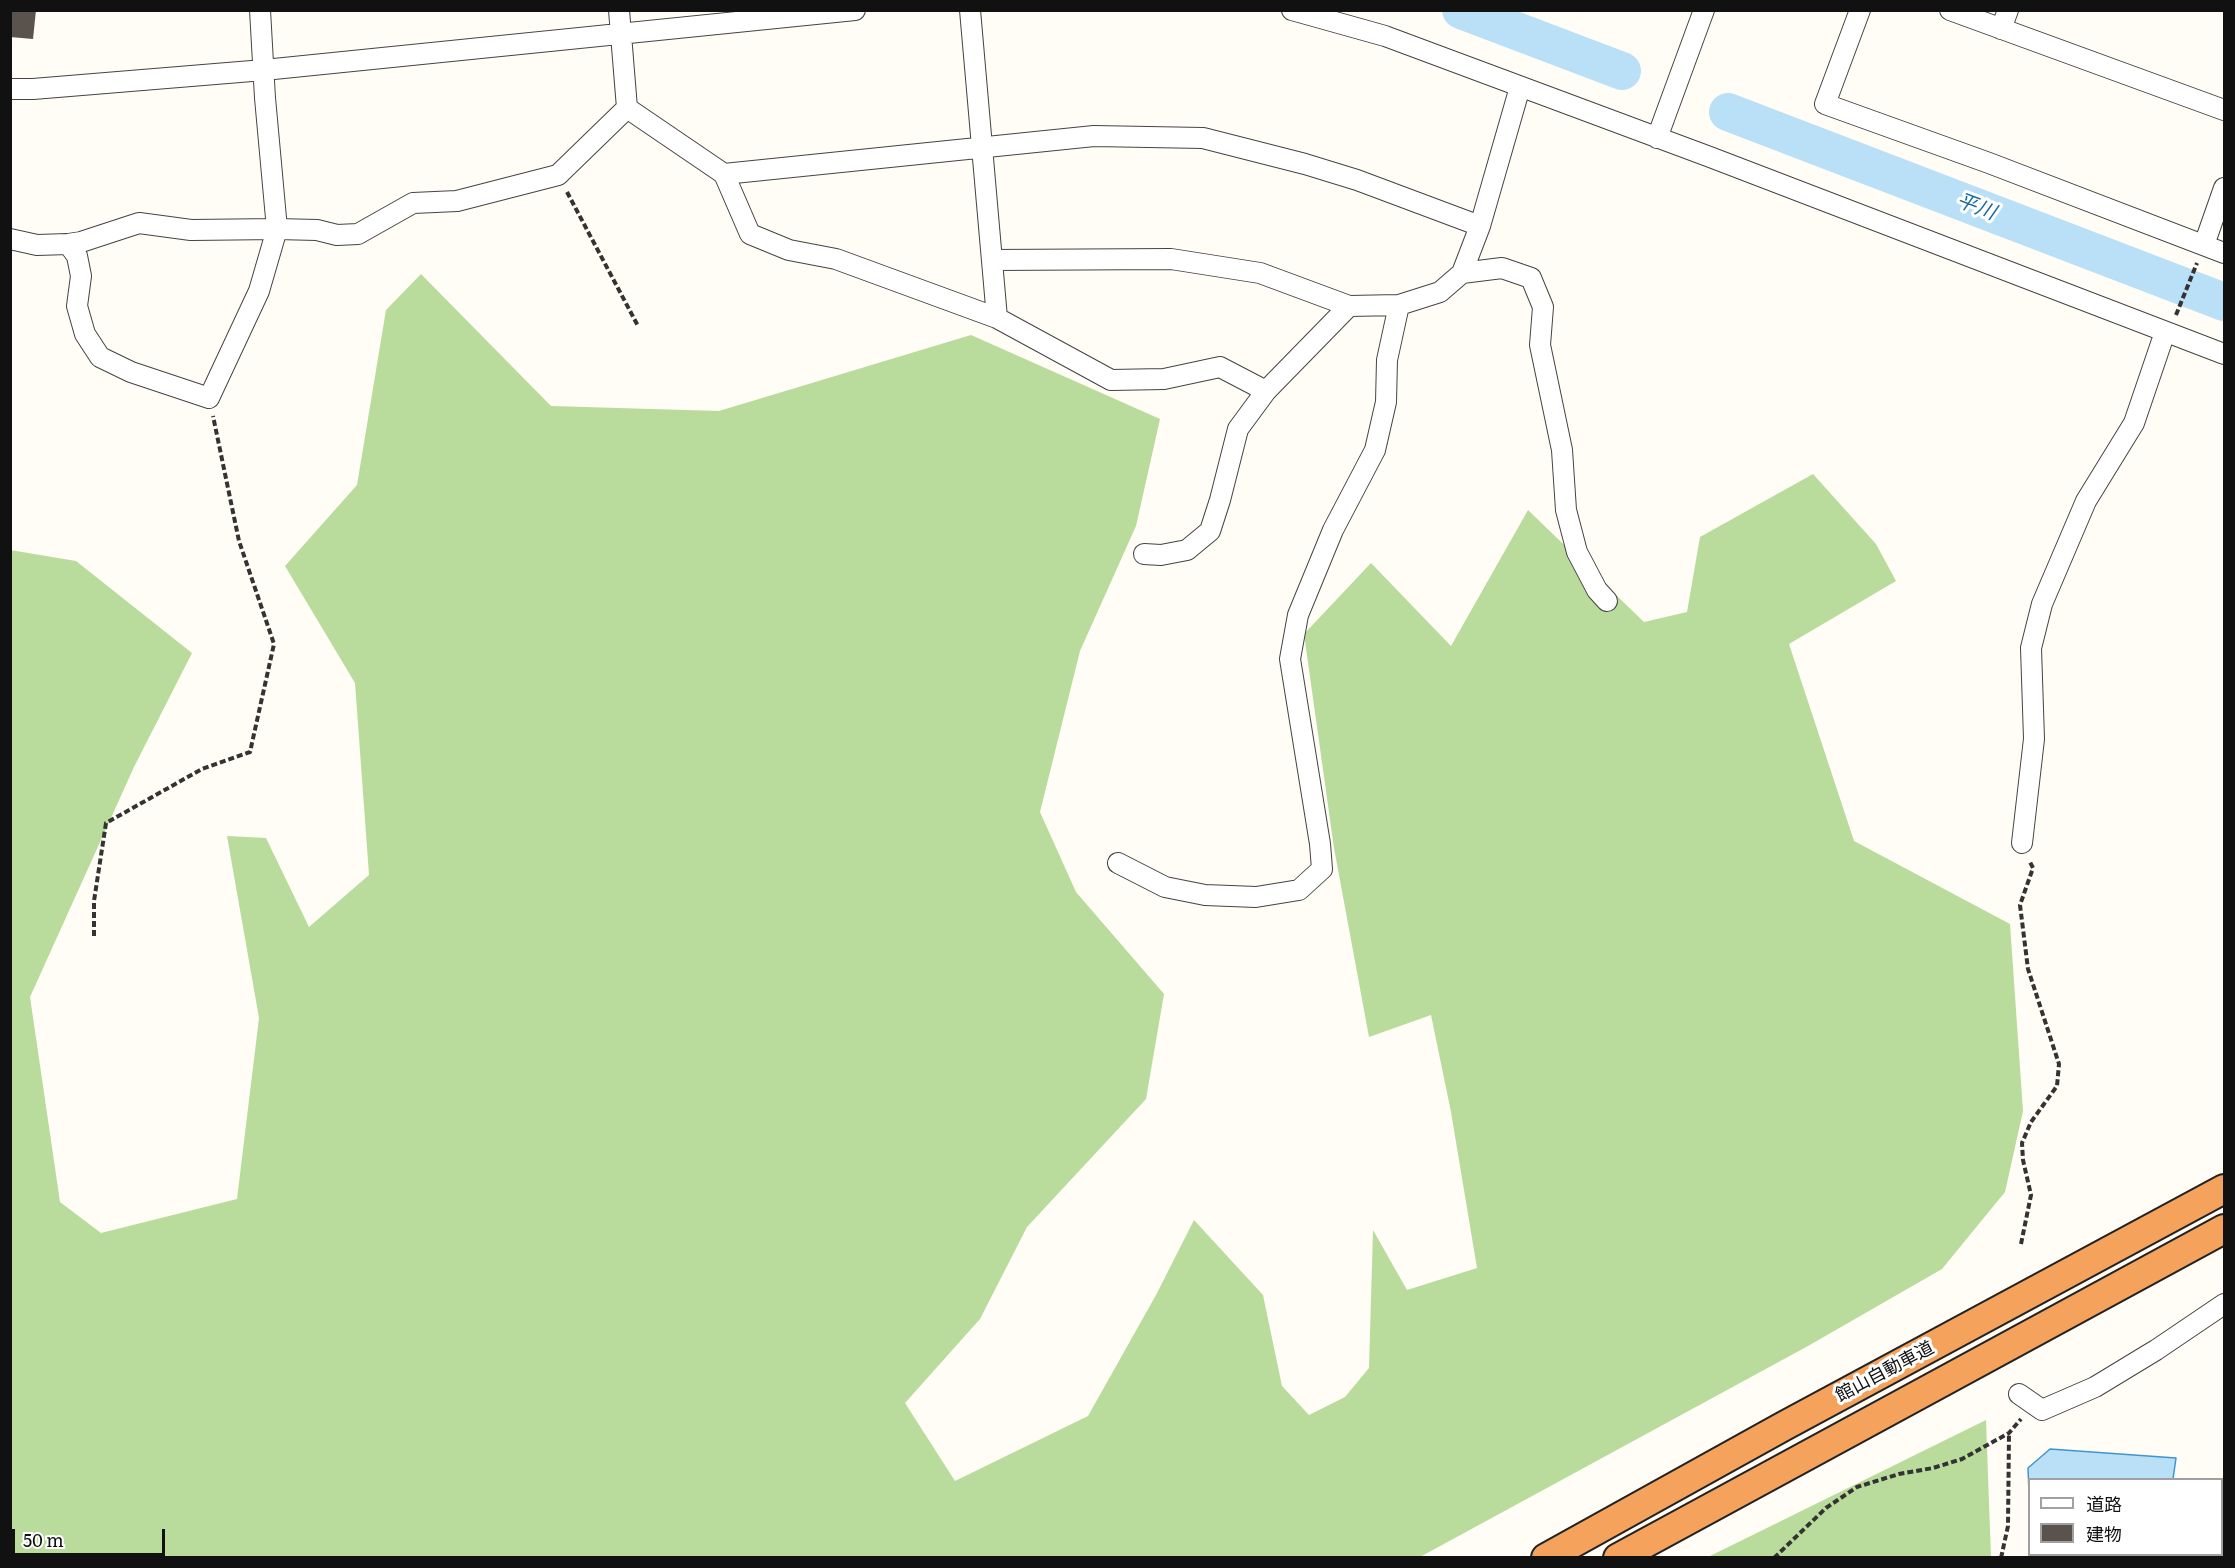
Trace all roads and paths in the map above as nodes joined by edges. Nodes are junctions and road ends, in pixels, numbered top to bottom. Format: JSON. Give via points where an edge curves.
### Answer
{"nodes":[{"id":1,"x":260,"y":10,"type":"edge"},
{"id":2,"x":619,"y":10,"type":"edge"},
{"id":3,"x":855,"y":10,"type":"edge"},
{"id":4,"x":970,"y":10,"type":"edge"},
{"id":5,"x":1292,"y":10,"type":"edge"},
{"id":6,"x":1704,"y":10,"type":"edge"},
{"id":7,"x":1860,"y":10,"type":"edge"},
{"id":8,"x":1950,"y":10,"type":"edge"},
{"id":9,"x":2008,"y":10,"type":"edge"},
{"id":10,"x":2001,"y":29,"type":"junction"},
{"id":11,"x":621,"y":34,"type":"junction"},
{"id":12,"x":264,"y":70,"type":"junction"},
{"id":13,"x":1520,"y":87,"type":"junction"},
{"id":14,"x":10,"y":89,"type":"edge"},
{"id":15,"x":627,"y":108,"type":"junction"},
{"id":16,"x":2224,"y":110,"type":"edge"},
{"id":17,"x":1657,"y":138,"type":"junction"},
{"id":18,"x":982,"y":149,"type":"junction"},
{"id":19,"x":724,"y":174,"type":"junction"},
{"id":20,"x":558,"y":175,"type":"junction"},
{"id":21,"x":2224,"y":188,"type":"edge"},
{"id":22,"x":1480,"y":226,"type":"junction"},
{"id":23,"x":277,"y":229,"type":"junction"},
{"id":24,"x":10,"y":239,"type":"edge"},
{"id":25,"x":68,"y":244,"type":"junction"},
{"id":26,"x":2201,"y":251,"type":"junction"},
{"id":27,"x":2224,"y":252,"type":"edge"},
{"id":28,"x":992,"y":260,"type":"junction"},
{"id":29,"x":1462,"y":273,"type":"junction"},
{"id":30,"x":1399,"y":304,"type":"junction"},
{"id":31,"x":1349,"y":306,"type":"junction"},
{"id":32,"x":2178,"y":311,"type":"dead end"},
{"id":33,"x":997,"y":318,"type":"junction"},
{"id":34,"x":638,"y":326,"type":"dead end"},
{"id":35,"x":2164,"y":332,"type":"junction"},
{"id":36,"x":2224,"y":354,"type":"edge"},
{"id":37,"x":1266,"y":392,"type":"junction"},
{"id":38,"x":210,"y":398,"type":"junction"},
{"id":39,"x":1144,"y":554,"type":"dead end"},
{"id":40,"x":1607,"y":601,"type":"dead end"},
{"id":41,"x":2022,"y":843,"type":"joint"},
{"id":42,"x":1118,"y":863,"type":"dead end"},
{"id":43,"x":94,"y":936,"type":"dead end"},
{"id":44,"x":2224,"y":1189,"type":"edge"},
{"id":45,"x":2224,"y":1229,"type":"edge"},
{"id":46,"x":2021,"y":1244,"type":"dead end"},
{"id":47,"x":2224,"y":1305,"type":"edge"},
{"id":48,"x":2019,"y":1394,"type":"dead end"},
{"id":49,"x":1546,"y":1557,"type":"edge"},
{"id":50,"x":1618,"y":1557,"type":"edge"},
{"id":51,"x":1774,"y":1557,"type":"edge"},
{"id":52,"x":2001,"y":1557,"type":"edge"}],
"edges":[{"from":1,"to":12,"type":"street"},
{"from":2,"to":11,"type":"street"},
{"from":3,"to":11,"type":"street"},
{"from":4,"to":18,"type":"street"},
{"from":5,"to":13,"type":"street","via":[[1385,36]]},
{"from":6,"to":17,"type":"street"},
{"from":7,"to":26,"type":"street","via":[[1825,104],[1989,163]]},
{"from":8,"to":10,"type":"street"},
{"from":9,"to":10,"type":"street"},
{"from":10,"to":16,"type":"street"},
{"from":11,"to":12,"type":"street"},
{"from":11,"to":15,"type":"street"},
{"from":12,"to":14,"type":"street"},
{"from":12,"to":23,"type":"street"},
{"from":13,"to":17,"type":"street"},
{"from":13,"to":22,"type":"street"},
{"from":15,"to":19,"type":"street"},
{"from":15,"to":20,"type":"street"},
{"from":17,"to":35,"type":"street"},
{"from":18,"to":19,"type":"street"},
{"from":18,"to":22,"type":"street","via":[[1094,136],[1203,138],[1347,177]]},
{"from":18,"to":28,"type":"street"},
{"from":19,"to":33,"type":"street","via":[[750,234],[789,250],[836,259]]},
{"from":20,"to":23,"type":"street","via":[[458,201],[413,203],[357,234]]},
{"from":20,"to":34,"type":"path"},
{"from":21,"to":26,"type":"street"},
{"from":22,"to":29,"type":"street"},
{"from":23,"to":25,"type":"street","via":[[191,230],[139,223]]},
{"from":23,"to":38,"type":"street","via":[[259,291]]},
{"from":24,"to":25,"type":"street","via":[[37,245]]},
{"from":25,"to":38,"type":"street","via":[[77,256],[81,276],[77,306],[85,334],[100,357],[131,372]]},
{"from":26,"to":27,"type":"street"},
{"from":26,"to":32,"type":"path"},
{"from":28,"to":31,"type":"street","via":[[1171,259],[1260,273]]},
{"from":28,"to":33,"type":"street"},
{"from":29,"to":30,"type":"street","via":[[1440,292]]},
{"from":29,"to":40,"type":"street","via":[[1502,268],[1531,278],[1543,307],[1540,345],[1562,450],[1566,510],[1577,552]]},
{"from":30,"to":31,"type":"street"},
{"from":30,"to":42,"type":"street","via":[[1387,360],[1386,402],[1375,450],[1328,541],[1298,615],[1290,659],[1322,870],[1299,890],[1256,897],[1205,895],[1165,887]]},
{"from":31,"to":37,"type":"street"},
{"from":33,"to":37,"type":"street","via":[[1111,380],[1164,379],[1220,367]]},
{"from":35,"to":36,"type":"street"},
{"from":35,"to":41,"type":"street","via":[[2134,423],[2086,501],[2042,604],[2031,648],[2034,739]]},
{"from":37,"to":39,"type":"street","via":[[1238,429],[1210,531],[1187,550]]},
{"from":38,"to":43,"type":"path","via":[[239,541],[274,644],[250,752],[202,769],[106,823],[94,900]]},
{"from":41,"to":46,"type":"path","via":[[2033,868],[2020,905],[2028,969],[2059,1064],[2057,1086],[2031,1122],[2022,1143],[2031,1195]]},
{"from":44,"to":49,"type":"highway","name":"館山自動車道"},
{"from":45,"to":50,"type":"highway","name":"館山自動車道"},
{"from":47,"to":48,"type":"street","via":[[2095,1387],[2042,1410]]},
{"from":51,"to":52,"type":"path","via":[[1826,1508],[1857,1487],[1962,1459],[2009,1433],[2008,1526]]}]}
